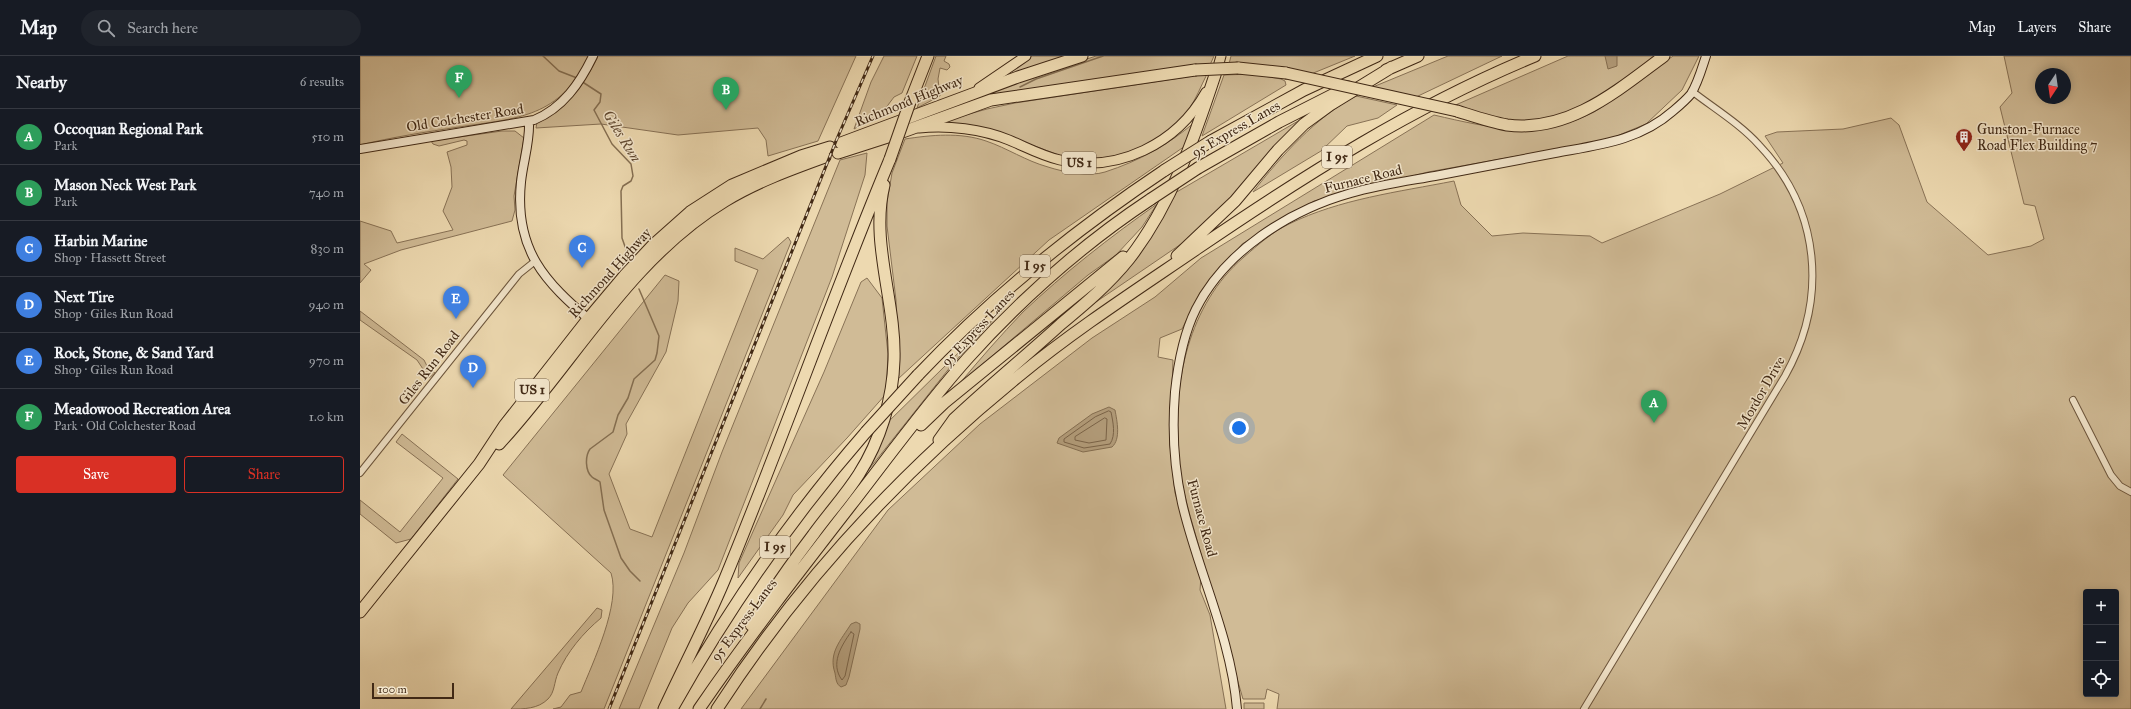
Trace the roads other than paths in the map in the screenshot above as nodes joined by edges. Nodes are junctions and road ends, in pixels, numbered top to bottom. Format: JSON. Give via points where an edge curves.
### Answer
{"nodes":[{"id":1,"x":593,"y":56,"type":"edge"},
{"id":2,"x":928,"y":56,"type":"edge"},
{"id":3,"x":1026,"y":56,"type":"edge"},
{"id":4,"x":1082,"y":56,"type":"edge"},
{"id":5,"x":1221,"y":56,"type":"edge"},
{"id":6,"x":1377,"y":56,"type":"edge"},
{"id":7,"x":1418,"y":56,"type":"edge"},
{"id":8,"x":1534,"y":56,"type":"edge"},
{"id":9,"x":1664,"y":56,"type":"edge"},
{"id":10,"x":1706,"y":56,"type":"edge"},
{"id":11,"x":1392,"y":67,"type":"junction"},
{"id":12,"x":1215,"y":75,"type":"junction"},
{"id":13,"x":1693,"y":92,"type":"junction"},
{"id":14,"x":955,"y":101,"type":"junction"},
{"id":15,"x":529,"y":122,"type":"junction"},
{"id":16,"x":912,"y":129,"type":"junction"},
{"id":17,"x":360,"y":149,"type":"edge"},
{"id":18,"x":834,"y":150,"type":"junction"},
{"id":19,"x":890,"y":159,"type":"junction"},
{"id":20,"x":1160,"y":211,"type":"junction"},
{"id":21,"x":534,"y":262,"type":"junction"},
{"id":22,"x":1152,"y":280,"type":"junction"},
{"id":23,"x":592,"y":322,"type":"junction"},
{"id":24,"x":2073,"y":400,"type":"dead end"},
{"id":25,"x":931,"y":452,"type":"junction"},
{"id":26,"x":890,"y":454,"type":"junction"},
{"id":27,"x":360,"y":473,"type":"edge"},
{"id":28,"x":2131,"y":492,"type":"edge"},
{"id":29,"x":361,"y":609,"type":"edge"},
{"id":30,"x":723,"y":674,"type":"junction"},
{"id":31,"x":664,"y":709,"type":"edge"},
{"id":32,"x":672,"y":709,"type":"edge"},
{"id":33,"x":699,"y":709,"type":"edge"},
{"id":34,"x":717,"y":709,"type":"edge"},
{"id":35,"x":1238,"y":709,"type":"edge"},
{"id":36,"x":1584,"y":709,"type":"edge"}],
"edges":[{"from":1,"to":15,"type":"main road","name":"Old Colchester Road","via":[[584,75],[558,106]]},
{"from":2,"to":19,"type":"highway","bridge":true},
{"from":3,"to":14,"type":"main road","name":"Richmond Highway","number":"US 1"},
{"from":4,"to":14,"type":"highway"},
{"from":5,"to":12,"type":"main road","name":"Richmond Highway","number":"US 1"},
{"from":6,"to":32,"type":"highway","number":"I 95","bridge":true,"via":[[1304,90],[1164,170],[1098,216],[1042,260],[978,316],[918,375],[815,493],[768,557]]},
{"from":7,"to":11,"type":"highway","name":"95 Express Lanes"},
{"from":8,"to":22,"type":"highway","number":"I 95","via":[[1450,95],[1365,140],[1293,184]]},
{"from":9,"to":16,"type":"highway","bridge":true,"via":[[1603,101],[1586,110],[1555,121],[1531,125],[1506,125],[1457,111],[1286,73],[1238,68],[1195,70],[991,100]]},
{"from":10,"to":13,"type":"main road","name":"Furnace Road"},
{"from":11,"to":22,"type":"highway","via":[[1304,124],[1219,218]]},
{"from":11,"to":26,"type":"highway","name":"95 Express Lanes","bridge":true,"via":[[1291,115],[1198,168],[1151,199],[1072,258],[1009,315],[946,384]]},
{"from":12,"to":16,"type":"main road","name":"Richmond Highway","number":"US 1","via":[[1198,105],[1176,131],[1138,153],[1108,162],[1059,160],[1005,138],[975,130],[941,127]]},
{"from":12,"to":20,"type":"highway","via":[[1194,138]]},
{"from":13,"to":35,"type":"main road","name":"Furnace Road","via":[[1665,118],[1628,138],[1373,188],[1330,199],[1293,217],[1259,239],[1224,268],[1208,288],[1190,321],[1181,349],[1175,397],[1174,448],[1183,505],[1230,659]]},
{"from":13,"to":36,"type":"street","name":"Mordor Drive","via":[[1752,138],[1771,158],[1787,182],[1800,210],[1810,243],[1813,277],[1810,310],[1802,340],[1786,376]]},
{"from":14,"to":18,"type":"highway","name":"Richmond Highway","number":"US 1"},
{"from":15,"to":17,"type":"main road","name":"Old Colchester Road"},
{"from":15,"to":21,"type":"main road","via":[[520,203],[523,228]]},
{"from":16,"to":18,"type":"highway","name":"Richmond Highway","number":"US 1"},
{"from":18,"to":23,"type":"highway","name":"Richmond Highway","number":"US 1","via":[[733,196],[701,217],[660,251]]},
{"from":19,"to":30,"type":"highway","via":[[882,192],[879,226],[893,324],[894,360],[890,395],[881,429],[859,474],[773,590]]},
{"from":19,"to":31,"type":"highway","via":[[725,579]]},
{"from":20,"to":25,"type":"highway","via":[[1138,246],[1109,282],[954,418]]},
{"from":20,"to":26,"type":"highway","via":[[1144,234],[1118,262],[944,403]]},
{"from":21,"to":23,"type":"main road","via":[[554,288]]},
{"from":21,"to":27,"type":"street","name":"Giles Run Road","via":[[519,274]]},
{"from":22,"to":25,"type":"highway","number":"I 95","via":[[1051,350]]},
{"from":23,"to":29,"type":"highway","name":"Richmond Highway","number":"US 1","via":[[516,424],[479,464]]},
{"from":24,"to":28,"type":"street","via":[[2112,475],[2120,486]]},
{"from":25,"to":34,"type":"highway","number":"I 95","via":[[861,523],[816,575],[766,639]]},
{"from":26,"to":30,"type":"highway","name":"95 Express Lanes"},
{"from":30,"to":33,"type":"highway","name":"95 Express Lanes"}]}
